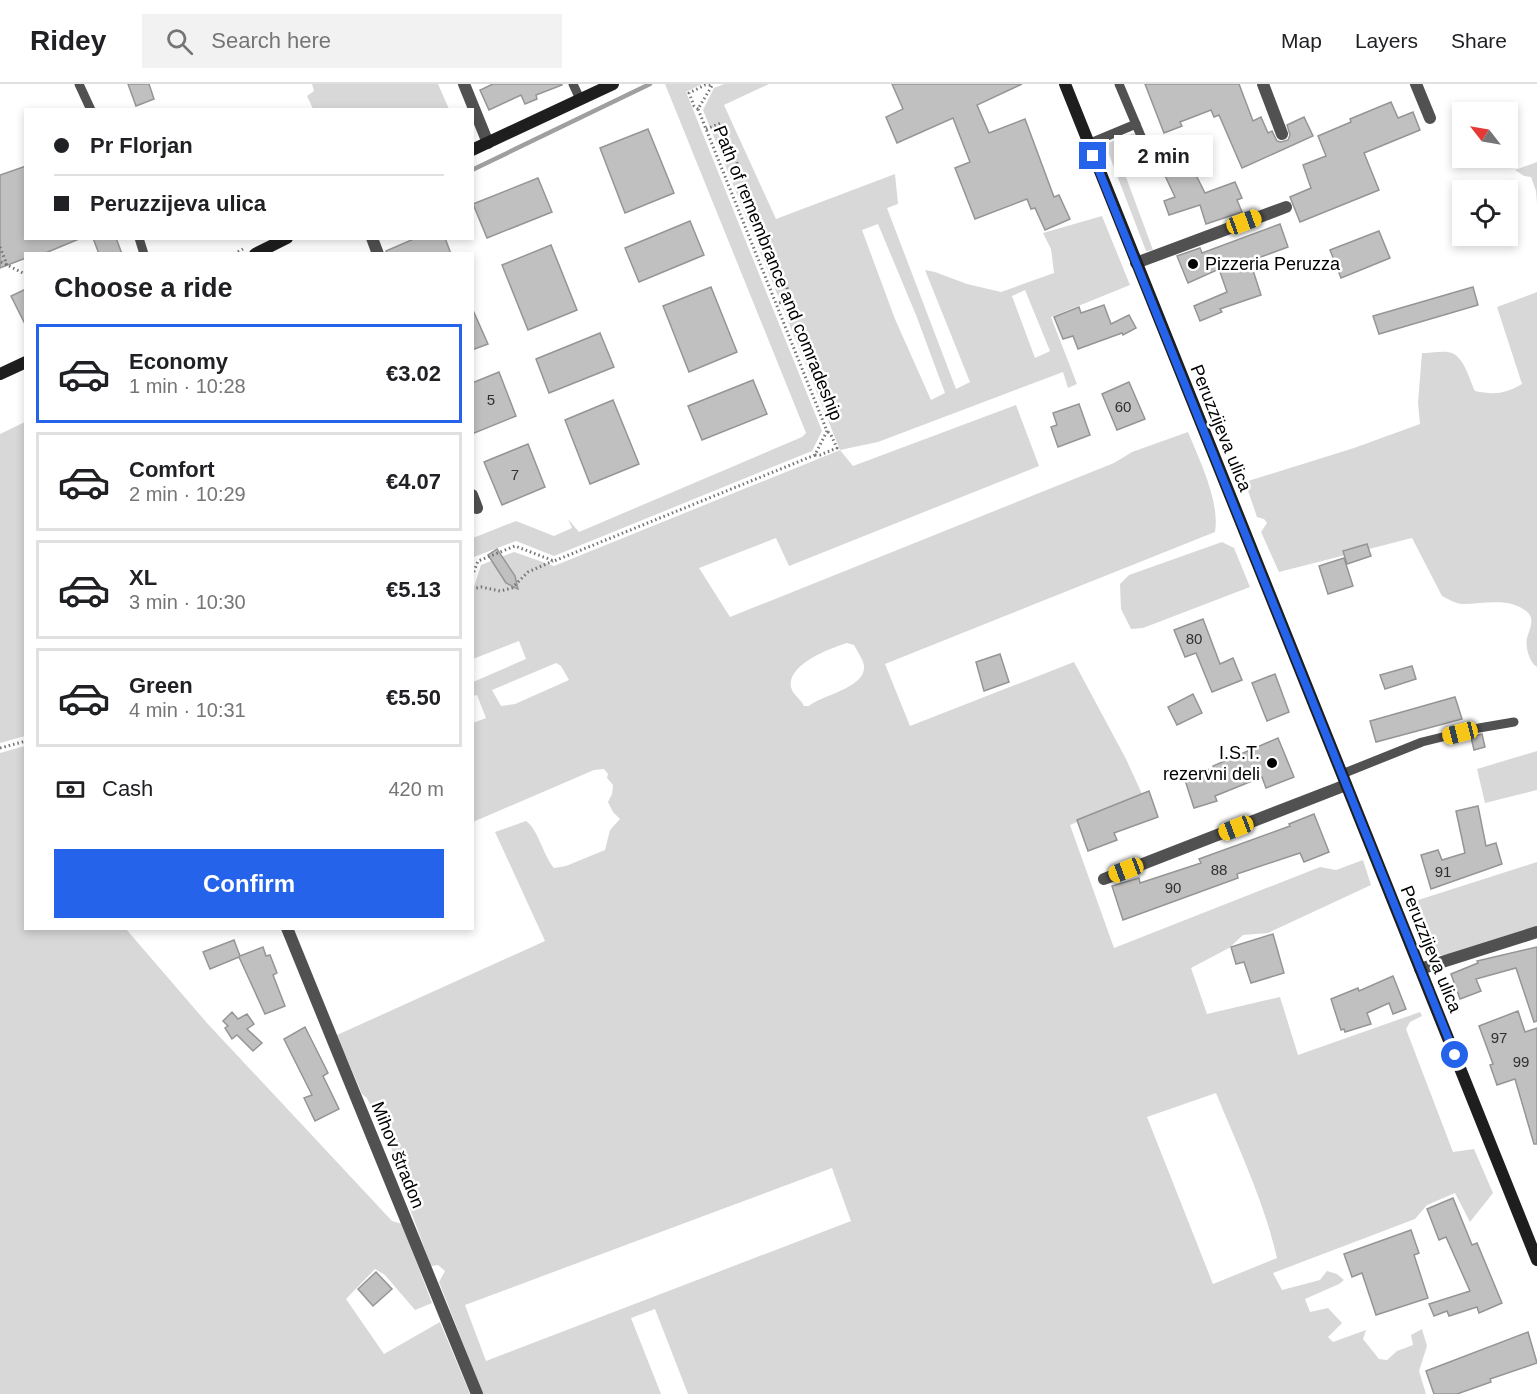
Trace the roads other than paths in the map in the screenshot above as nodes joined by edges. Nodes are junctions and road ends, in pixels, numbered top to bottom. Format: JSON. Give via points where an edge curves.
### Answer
{"nodes":[{"id":1,"x":79,"y":84,"type":"edge"},
{"id":2,"x":464,"y":84,"type":"edge"},
{"id":3,"x":573,"y":84,"type":"edge"},
{"id":4,"x":613,"y":84,"type":"edge"},
{"id":5,"x":1065,"y":84,"type":"edge"},
{"id":6,"x":1119,"y":84,"type":"edge"},
{"id":7,"x":1263,"y":84,"type":"edge"},
{"id":8,"x":1416,"y":84,"type":"edge"},
{"id":9,"x":580,"y":99,"type":"junction"},
{"id":10,"x":90,"y":108,"type":"edge"},
{"id":11,"x":474,"y":108,"type":"edge"},
{"id":12,"x":474,"y":109,"type":"edge"},
{"id":13,"x":1430,"y":118,"type":"dead end"},
{"id":14,"x":1136,"y":124,"type":"junction"},
{"id":15,"x":1282,"y":134,"type":"dead end"},
{"id":16,"x":488,"y":143,"type":"junction"},
{"id":17,"x":1088,"y":144,"type":"junction"},
{"id":18,"x":1146,"y":148,"type":"dead end"},
{"id":19,"x":474,"y":149,"type":"edge"},
{"id":20,"x":1286,"y":207,"type":"dead end"},
{"id":21,"x":283,"y":240,"type":"edge"},
{"id":22,"x":259,"y":252,"type":"edge"},
{"id":23,"x":1136,"y":263,"type":"junction"},
{"id":24,"x":24,"y":363,"type":"edge"},
{"id":25,"x":0,"y":374,"type":"edge"},
{"id":26,"x":474,"y":500,"type":"edge"},
{"id":27,"x":477,"y":508,"type":"dead end"},
{"id":28,"x":1514,"y":722,"type":"dead end"},
{"id":29,"x":1344,"y":780,"type":"junction"},
{"id":30,"x":1104,"y":879,"type":"dead end"},
{"id":31,"x":288,"y":930,"type":"edge"},
{"id":32,"x":1537,"y":932,"type":"edge"},
{"id":33,"x":1420,"y":969,"type":"junction"},
{"id":34,"x":1537,"y":1260,"type":"edge"},
{"id":35,"x":477,"y":1394,"type":"edge"}],
"edges":[{"from":1,"to":10,"type":"lane"},
{"from":2,"to":11,"type":"street"},
{"from":3,"to":9,"type":"lane"},
{"from":4,"to":9,"type":"main road"},
{"from":5,"to":17,"type":"main road","name":"Peruzzijeva ulica"},
{"from":6,"to":14,"type":"lane"},
{"from":7,"to":15,"type":"street"},
{"from":8,"to":13,"type":"street"},
{"from":9,"to":16,"type":"main road"},
{"from":12,"to":16,"type":"street"},
{"from":14,"to":17,"type":"lane"},
{"from":14,"to":18,"type":"lane"},
{"from":16,"to":19,"type":"main road"},
{"from":17,"to":23,"type":"main road","name":"Peruzzijeva ulica"},
{"from":20,"to":23,"type":"street"},
{"from":21,"to":22,"type":"main road"},
{"from":23,"to":29,"type":"main road","name":"Peruzzijeva ulica"},
{"from":24,"to":25,"type":"main road"},
{"from":26,"to":27,"type":"street"},
{"from":28,"to":29,"type":"lane","via":[[1422,742]]},
{"from":29,"to":30,"type":"street"},
{"from":29,"to":33,"type":"main road","name":"Peruzzijeva ulica"},
{"from":31,"to":35,"type":"street","name":"Mihov štradon"},
{"from":32,"to":33,"type":"street"},
{"from":33,"to":34,"type":"main road","name":"Peruzzijeva ulica"}]}
